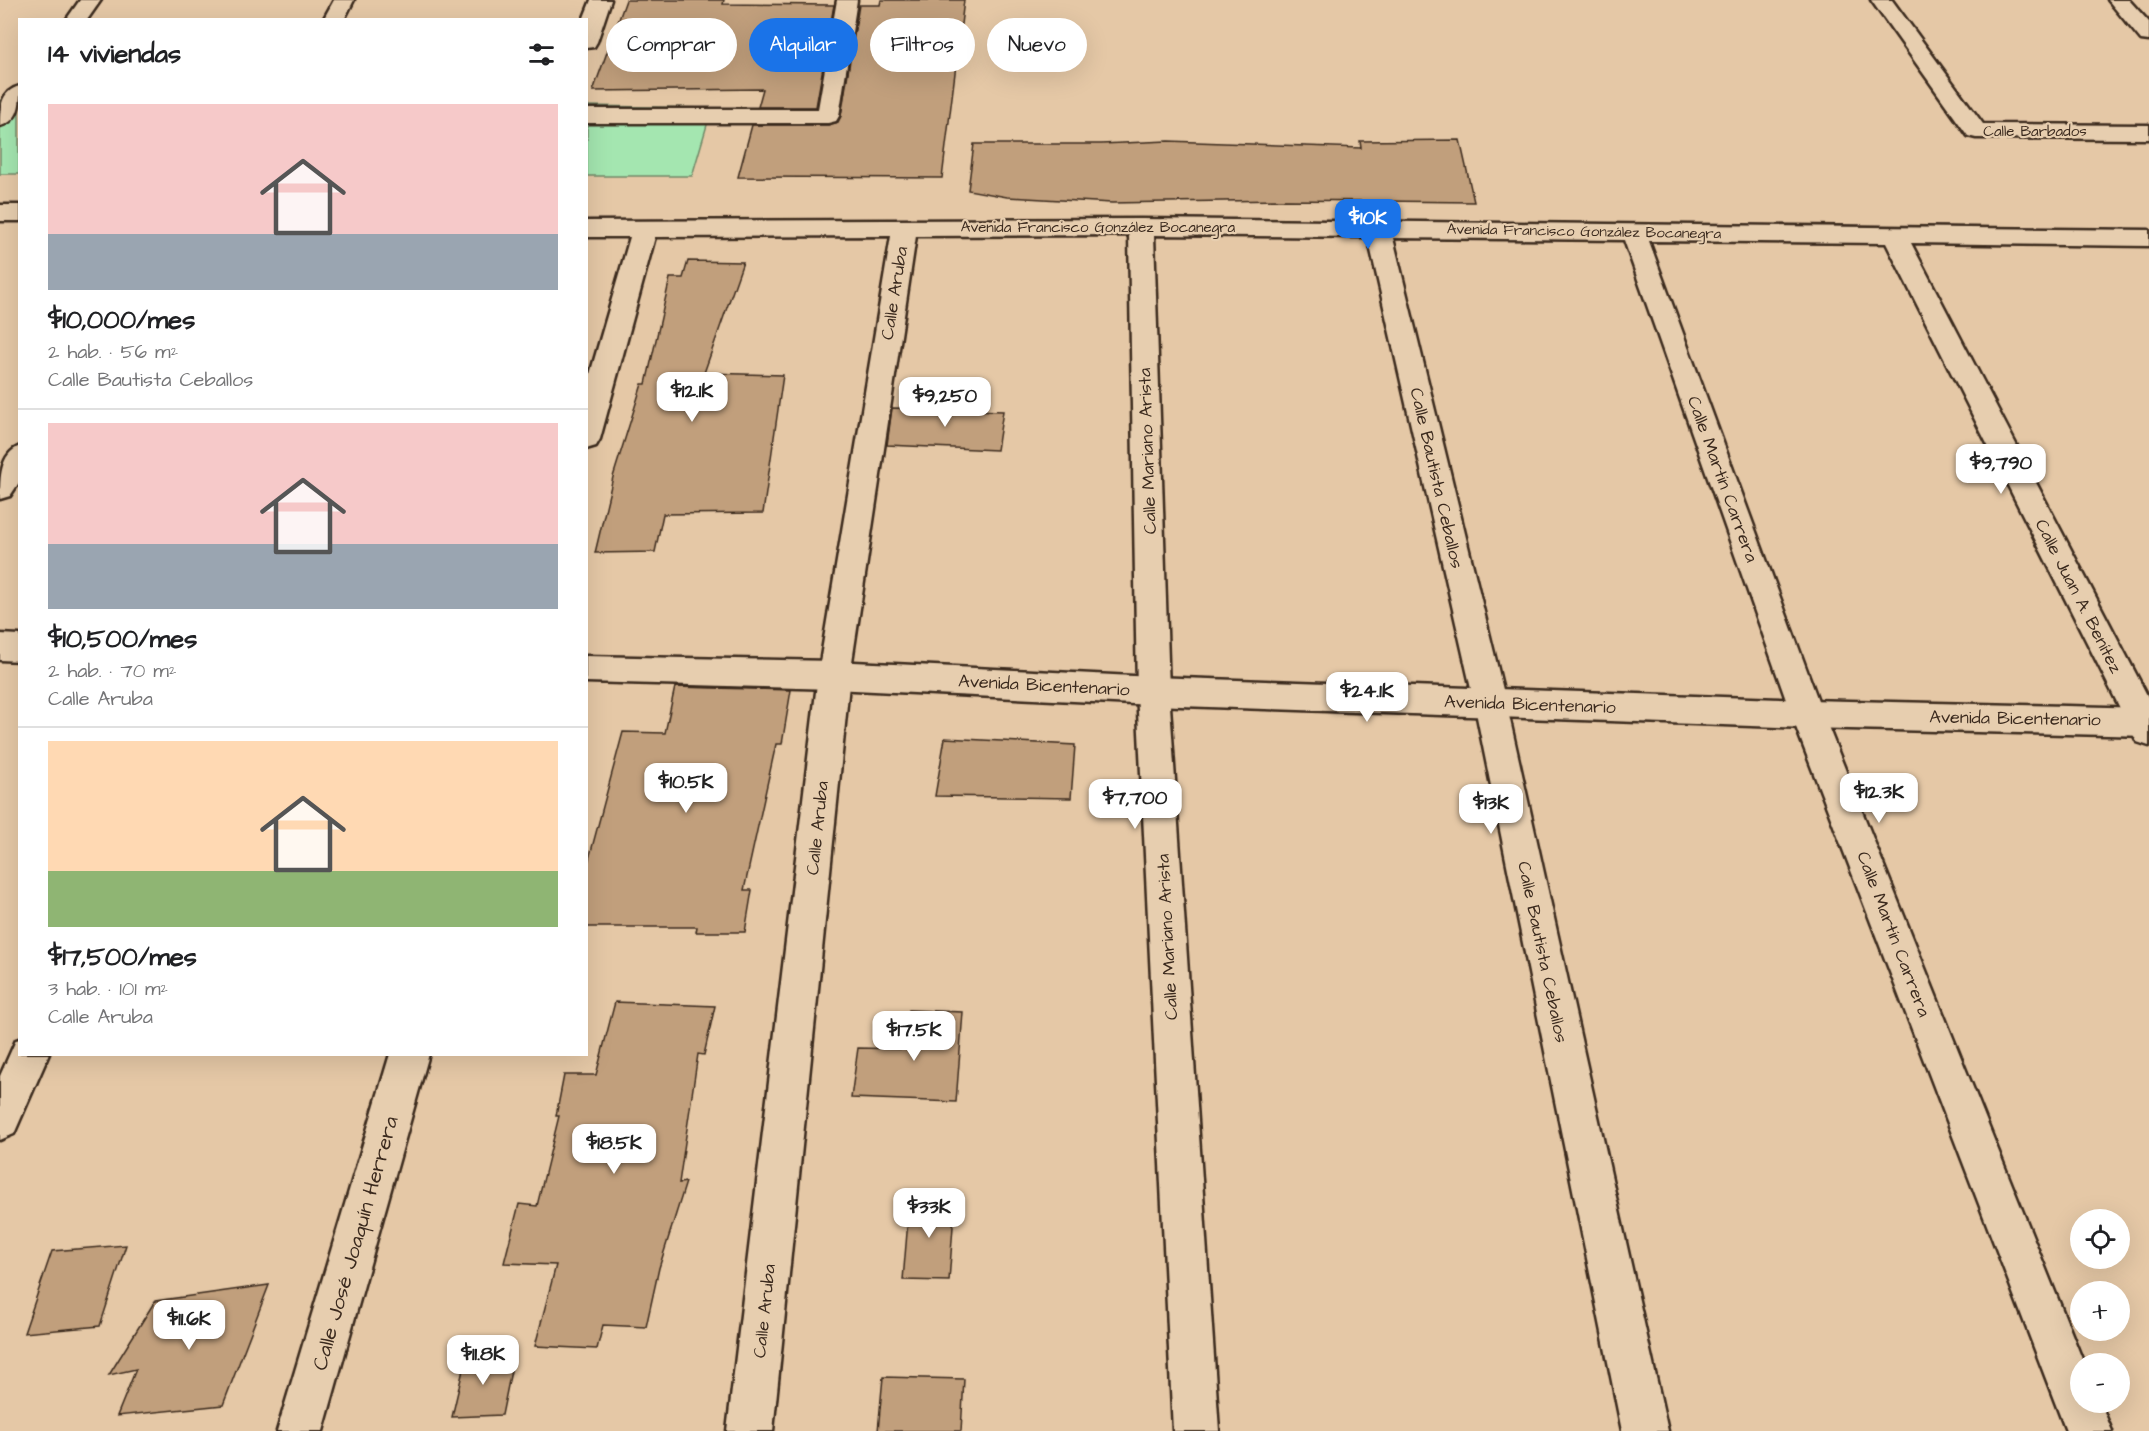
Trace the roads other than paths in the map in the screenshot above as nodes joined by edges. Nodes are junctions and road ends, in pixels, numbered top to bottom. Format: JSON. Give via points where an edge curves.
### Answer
{"nodes":[{"id":1,"x":91,"y":0,"type":"edge"},
{"id":2,"x":344,"y":0,"type":"edge"},
{"id":3,"x":601,"y":0,"type":"edge"},
{"id":4,"x":847,"y":0,"type":"edge"},
{"id":5,"x":1881,"y":0,"type":"edge"},
{"id":6,"x":2118,"y":0,"type":"edge"},
{"id":7,"x":78,"y":18,"type":"edge"},
{"id":8,"x":334,"y":18,"type":"edge"},
{"id":9,"x":2149,"y":35,"type":"edge"},
{"id":10,"x":588,"y":36,"type":"edge"},
{"id":11,"x":588,"y":116,"type":"edge"},
{"id":12,"x":2149,"y":132,"type":"edge"},
{"id":13,"x":0,"y":213,"type":"edge"},
{"id":14,"x":18,"y":213,"type":"edge"},
{"id":15,"x":905,"y":227,"type":"junction"},
{"id":16,"x":1141,"y":227,"type":"junction"},
{"id":17,"x":588,"y":229,"type":"edge"},
{"id":18,"x":645,"y":229,"type":"junction"},
{"id":19,"x":1378,"y":229,"type":"junction"},
{"id":20,"x":1633,"y":231,"type":"junction"},
{"id":21,"x":1894,"y":235,"type":"junction"},
{"id":22,"x":2140,"y":238,"type":"edge"},
{"id":23,"x":2149,"y":264,"type":"edge"},
{"id":24,"x":588,"y":433,"type":"edge"},
{"id":25,"x":18,"y":460,"type":"edge"},
{"id":26,"x":0,"y":488,"type":"edge"},
{"id":27,"x":0,"y":647,"type":"edge"},
{"id":28,"x":18,"y":648,"type":"edge"},
{"id":29,"x":588,"y":669,"type":"edge"},
{"id":30,"x":834,"y":675,"type":"junction"},
{"id":31,"x":1153,"y":691,"type":"junction"},
{"id":32,"x":1490,"y":702,"type":"junction"},
{"id":33,"x":1807,"y":714,"type":"junction"},
{"id":34,"x":2147,"y":725,"type":"edge"},
{"id":35,"x":29,"y":1056,"type":"edge"},
{"id":36,"x":409,"y":1056,"type":"edge"},
{"id":37,"x":0,"y":1120,"type":"edge"},
{"id":38,"x":300,"y":1431,"type":"edge"},
{"id":39,"x":750,"y":1431,"type":"edge"},
{"id":40,"x":1196,"y":1431,"type":"edge"},
{"id":41,"x":1645,"y":1431,"type":"edge"},
{"id":42,"x":2089,"y":1431,"type":"edge"}],
"edges":[{"from":1,"to":7,"type":"street"},
{"from":2,"to":8,"type":"street"},
{"from":3,"to":10,"type":"street"},
{"from":4,"to":11,"type":"street","via":[[828,116]]},
{"from":5,"to":12,"type":"street","name":"Calle Barbados","via":[[1976,131]]},
{"from":6,"to":9,"type":"street"},
{"from":13,"to":14,"type":"street"},
{"from":15,"to":16,"type":"street","name":"Avenida Francisco González Bocanegra"},
{"from":15,"to":18,"type":"street","name":"Avenida Francisco González Bocanegra"},
{"from":15,"to":30,"type":"street","name":"Calle Aruba"},
{"from":16,"to":19,"type":"street","name":"Avenida Francisco González Bocanegra"},
{"from":16,"to":31,"type":"street","name":"Calle Mariano Arista"},
{"from":17,"to":18,"type":"street","name":"Avenida Francisco González Bocanegra"},
{"from":18,"to":24,"type":"street"},
{"from":19,"to":20,"type":"street","name":"Avenida Francisco González Bocanegra"},
{"from":19,"to":32,"type":"street","name":"Calle Bautista Ceballos"},
{"from":20,"to":21,"type":"street","name":"Avenida Francisco González Bocanegra"},
{"from":20,"to":33,"type":"street","name":"Calle Martín Carrera"},
{"from":21,"to":22,"type":"street","name":"Avenida Francisco González Bocanegra"},
{"from":21,"to":34,"type":"street","name":"Calle Juan A. Benítez"},
{"from":22,"to":23,"type":"street"},
{"from":25,"to":26,"type":"street"},
{"from":27,"to":28,"type":"street"},
{"from":29,"to":30,"type":"street","name":"Avenida Bicentenario"},
{"from":30,"to":31,"type":"street","name":"Avenida Bicentenario"},
{"from":30,"to":39,"type":"street","name":"Calle Aruba"},
{"from":31,"to":32,"type":"street","name":"Avenida Bicentenario"},
{"from":31,"to":40,"type":"street","name":"Calle Mariano Arista"},
{"from":32,"to":33,"type":"street","name":"Avenida Bicentenario"},
{"from":32,"to":41,"type":"street","name":"Calle Bautista Ceballos"},
{"from":33,"to":34,"type":"street","name":"Avenida Bicentenario"},
{"from":33,"to":42,"type":"street","name":"Calle Martín Carrera"},
{"from":35,"to":37,"type":"street"},
{"from":36,"to":38,"type":"street","name":"Calle José Joaquín Herrera"}]}
